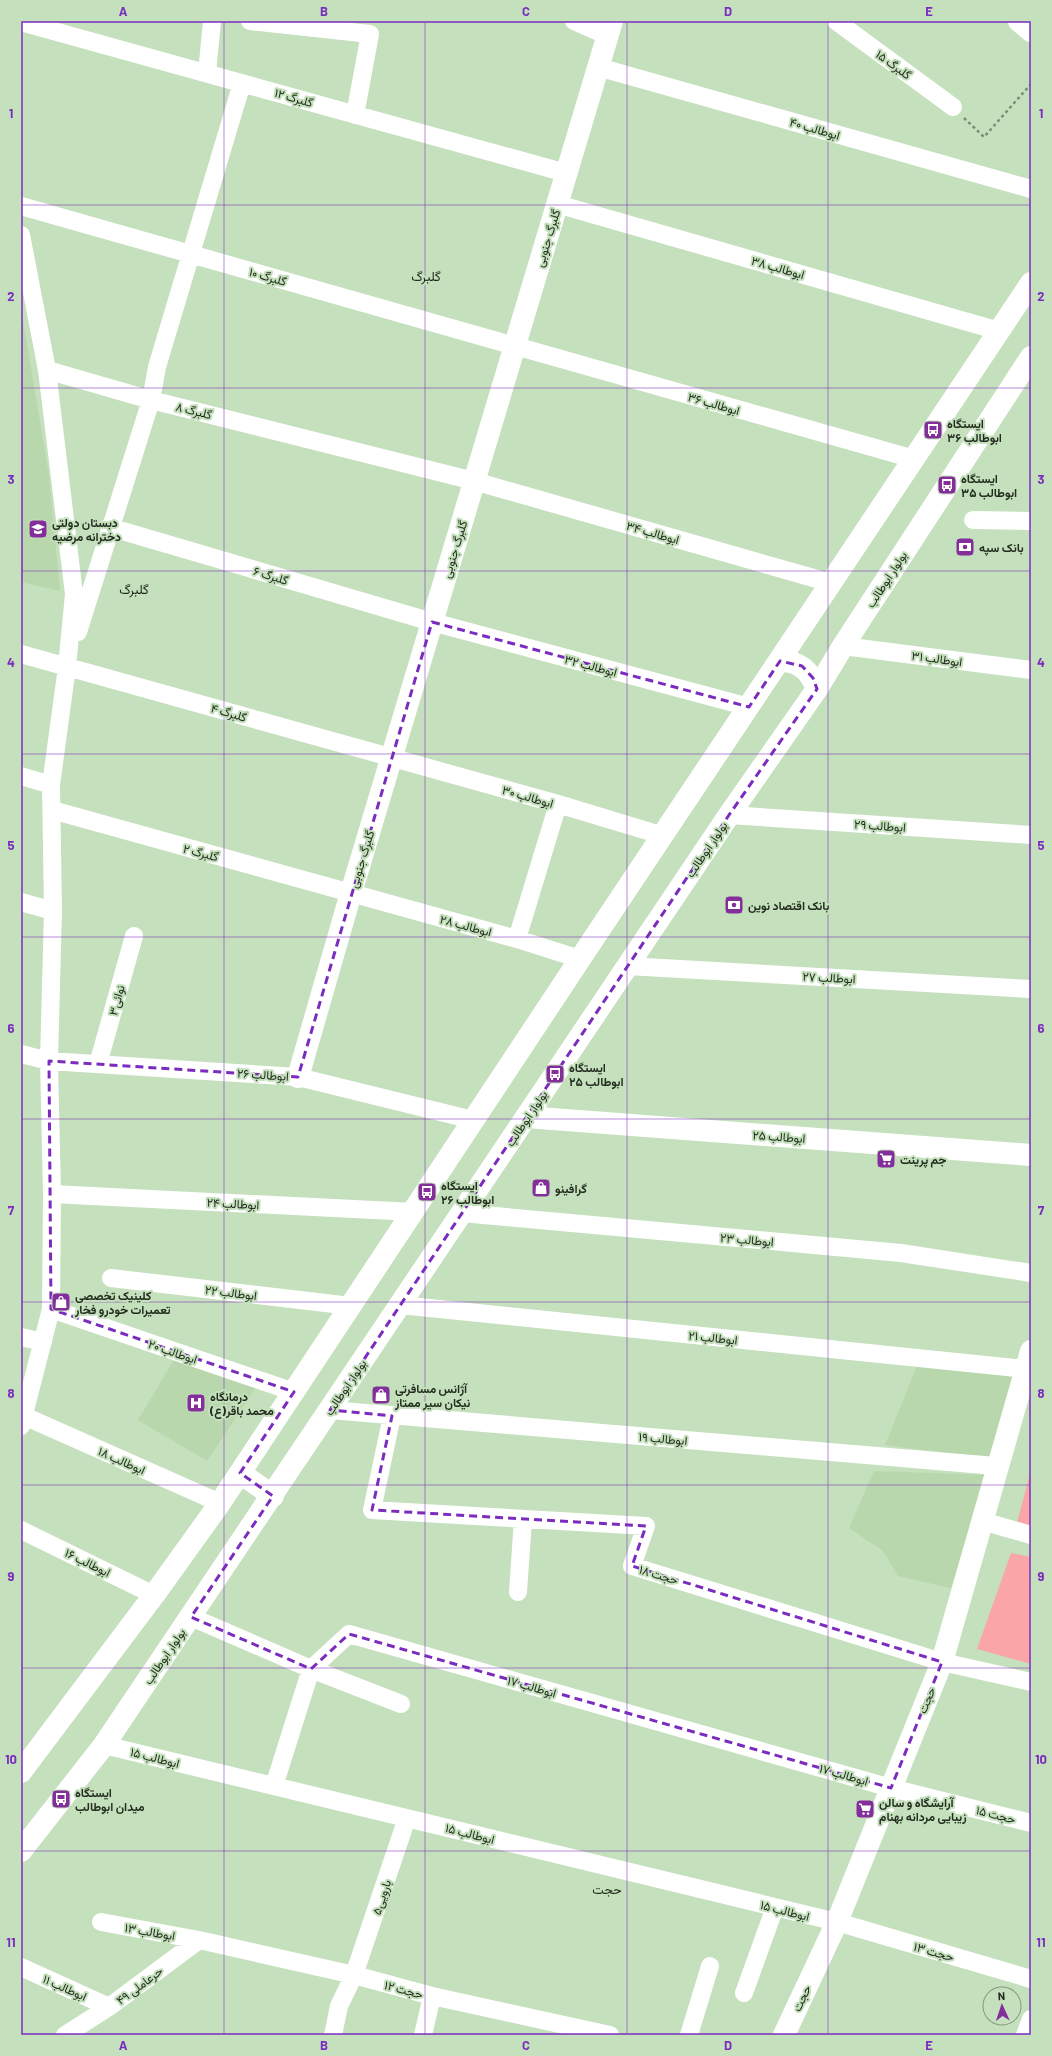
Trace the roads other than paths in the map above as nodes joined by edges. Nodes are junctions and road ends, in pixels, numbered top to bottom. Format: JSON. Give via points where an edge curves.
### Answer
{"nodes":[{"id":1,"x":212,"y":21,"type":"edge"},
{"id":2,"x":250,"y":21,"type":"edge"},
{"id":3,"x":574,"y":21,"type":"edge"},
{"id":4,"x":836,"y":21,"type":"edge"},
{"id":5,"x":1019,"y":21,"type":"edge"},
{"id":6,"x":21,"y":22,"type":"edge"},
{"id":7,"x":610,"y":28,"type":"edge"},
{"id":8,"x":1031,"y":31,"type":"edge"},
{"id":9,"x":598,"y":67,"type":"junction"},
{"id":10,"x":206,"y":73,"type":"junction"},
{"id":11,"x":242,"y":83,"type":"junction"},
{"id":12,"x":953,"y":107,"type":"road end"},
{"id":13,"x":355,"y":115,"type":"junction"},
{"id":14,"x":566,"y":173,"type":"junction"},
{"id":15,"x":1031,"y":189,"type":"edge"},
{"id":16,"x":557,"y":204,"type":"junction"},
{"id":17,"x":21,"y":206,"type":"edge"},
{"id":18,"x":21,"y":235,"type":"edge"},
{"id":19,"x":191,"y":254,"type":"junction"},
{"id":20,"x":1031,"y":282,"type":"edge"},
{"id":21,"x":999,"y":330,"type":"junction"},
{"id":22,"x":514,"y":347,"type":"junction"},
{"id":23,"x":1031,"y":357,"type":"edge"},
{"id":24,"x":46,"y":370,"type":"junction"},
{"id":25,"x":151,"y":400,"type":"junction"},
{"id":26,"x":914,"y":459,"type":"junction"},
{"id":27,"x":474,"y":481,"type":"junction"},
{"id":28,"x":973,"y":520,"type":"dead end"},
{"id":29,"x":1031,"y":521,"type":"edge"},
{"id":30,"x":109,"y":527,"type":"junction"},
{"id":31,"x":832,"y":583,"type":"junction"},
{"id":32,"x":432,"y":622,"type":"junction"},
{"id":33,"x":843,"y":646,"type":"junction"},
{"id":34,"x":21,"y":654,"type":"edge"},
{"id":35,"x":780,"y":661,"type":"junction"},
{"id":36,"x":67,"y":667,"type":"junction"},
{"id":37,"x":1031,"y":670,"type":"edge"},
{"id":38,"x":817,"y":690,"type":"junction"},
{"id":39,"x":749,"y":707,"type":"junction"},
{"id":40,"x":391,"y":758,"type":"junction"},
{"id":41,"x":21,"y":776,"type":"edge"},
{"id":42,"x":51,"y":785,"type":"junction"},
{"id":43,"x":558,"y":804,"type":"junction"},
{"id":44,"x":52,"y":810,"type":"junction"},
{"id":45,"x":729,"y":815,"type":"junction"},
{"id":46,"x":1031,"y":835,"type":"edge"},
{"id":47,"x":664,"y":836,"type":"junction"},
{"id":48,"x":351,"y":893,"type":"junction"},
{"id":49,"x":21,"y":902,"type":"edge"},
{"id":50,"x":53,"y":911,"type":"junction"},
{"id":51,"x":134,"y":936,"type":"dead end"},
{"id":52,"x":517,"y":939,"type":"junction"},
{"id":53,"x":580,"y":959,"type":"junction"},
{"id":54,"x":627,"y":966,"type":"junction"},
{"id":55,"x":1031,"y":989,"type":"edge"},
{"id":56,"x":21,"y":1054,"type":"edge"},
{"id":57,"x":49,"y":1060,"type":"junction"},
{"id":58,"x":98,"y":1064,"type":"junction"},
{"id":59,"x":298,"y":1077,"type":"junction"},
{"id":60,"x":526,"y":1117,"type":"junction"},
{"id":61,"x":473,"y":1120,"type":"junction"},
{"id":62,"x":1031,"y":1155,"type":"edge"},
{"id":63,"x":52,"y":1194,"type":"junction"},
{"id":64,"x":414,"y":1212,"type":"junction"},
{"id":65,"x":462,"y":1213,"type":"junction"},
{"id":66,"x":1031,"y":1273,"type":"edge"},
{"id":67,"x":111,"y":1278,"type":"dead end"},
{"id":68,"x":400,"y":1305,"type":"junction"},
{"id":69,"x":351,"y":1306,"type":"junction"},
{"id":70,"x":51,"y":1310,"type":"junction"},
{"id":71,"x":21,"y":1337,"type":"edge"},
{"id":72,"x":43,"y":1342,"type":"junction"},
{"id":73,"x":1029,"y":1359,"type":"edge"},
{"id":74,"x":294,"y":1392,"type":"junction"},
{"id":75,"x":330,"y":1410,"type":"junction"},
{"id":76,"x":392,"y":1416,"type":"junction"},
{"id":77,"x":22,"y":1421,"type":"edge"},
{"id":78,"x":996,"y":1466,"type":"junction"},
{"id":79,"x":240,"y":1473,"type":"junction"},
{"id":80,"x":273,"y":1496,"type":"junction"},
{"id":81,"x":220,"y":1503,"type":"junction"},
{"id":82,"x":523,"y":1519,"type":"junction"},
{"id":83,"x":982,"y":1521,"type":"junction"},
{"id":84,"x":21,"y":1530,"type":"edge"},
{"id":85,"x":1031,"y":1535,"type":"edge"},
{"id":86,"x":518,"y":1592,"type":"dead end"},
{"id":87,"x":154,"y":1595,"type":"junction"},
{"id":88,"x":191,"y":1617,"type":"junction"},
{"id":89,"x":942,"y":1662,"type":"junction"},
{"id":90,"x":311,"y":1669,"type":"junction"},
{"id":91,"x":1031,"y":1682,"type":"edge"},
{"id":92,"x":401,"y":1704,"type":"dead end"},
{"id":93,"x":104,"y":1745,"type":"junction"},
{"id":94,"x":21,"y":1772,"type":"edge"},
{"id":95,"x":274,"y":1786,"type":"junction"},
{"id":96,"x":891,"y":1788,"type":"junction"},
{"id":97,"x":407,"y":1818,"type":"junction"},
{"id":98,"x":1031,"y":1823,"type":"edge"},
{"id":99,"x":21,"y":1851,"type":"edge"},
{"id":100,"x":776,"y":1907,"type":"junction"},
{"id":101,"x":101,"y":1922,"type":"dead end"},
{"id":102,"x":837,"y":1922,"type":"junction"},
{"id":103,"x":199,"y":1940,"type":"junction"},
{"id":104,"x":710,"y":1966,"type":"dead end"},
{"id":105,"x":21,"y":1967,"type":"edge"},
{"id":106,"x":354,"y":1975,"type":"junction"},
{"id":107,"x":1031,"y":1979,"type":"edge"},
{"id":108,"x":744,"y":1993,"type":"dead end"},
{"id":109,"x":432,"y":1996,"type":"junction"},
{"id":110,"x":109,"y":2007,"type":"junction"},
{"id":111,"x":1031,"y":2019,"type":"edge"},
{"id":112,"x":75,"y":2032,"type":"edge"},
{"id":113,"x":333,"y":2035,"type":"edge"},
{"id":114,"x":423,"y":2035,"type":"edge"},
{"id":115,"x":610,"y":2035,"type":"edge"},
{"id":116,"x":689,"y":2035,"type":"edge"},
{"id":117,"x":784,"y":2035,"type":"edge"},
{"id":118,"x":1025,"y":2035,"type":"edge"}],
"edges":[{"from":1,"to":10,"type":"street"},
{"from":2,"to":13,"type":"street","via":[[370,34]]},
{"from":3,"to":7,"type":"street"},
{"from":4,"to":12,"type":"street","name":"گلبرگ ۱۵"},
{"from":5,"to":8,"type":"main road"},
{"from":6,"to":10,"type":"street","name":"گلبرگ ۱۲"},
{"from":7,"to":9,"type":"main road","name":"گلبرگ جنوبی"},
{"from":9,"to":14,"type":"main road","name":"گلبرگ جنوبی"},
{"from":9,"to":15,"type":"street","name":"ابوطالب ۴۰"},
{"from":10,"to":11,"type":"street","name":"گلبرگ ۱۲"},
{"from":11,"to":13,"type":"street","name":"گلبرگ ۱۲"},
{"from":11,"to":19,"type":"street"},
{"from":13,"to":14,"type":"street","name":"گلبرگ ۱۲"},
{"from":14,"to":16,"type":"main road","name":"گلبرگ جنوبی"},
{"from":16,"to":21,"type":"street","name":"ابوطالب ۳۸"},
{"from":16,"to":22,"type":"main road","name":"گلبرگ جنوبی"},
{"from":17,"to":19,"type":"street","name":"گلبرگ ۱۰"},
{"from":18,"to":24,"type":"street"},
{"from":19,"to":22,"type":"street","name":"گلبرگ ۱۰"},
{"from":19,"to":25,"type":"street","via":[[157,367]]},
{"from":20,"to":21,"type":"main road"},
{"from":21,"to":26,"type":"main road"},
{"from":22,"to":26,"type":"street","name":"ابوطالب ۳۶"},
{"from":22,"to":27,"type":"main road","name":"گلبرگ جنوبی"},
{"from":23,"to":33,"type":"main road","name":"بولوار ابوطالب"},
{"from":24,"to":25,"type":"street","name":"گلبرگ ۸"},
{"from":24,"to":36,"type":"street","via":[[74,594]]},
{"from":25,"to":27,"type":"street","name":"گلبرگ ۸"},
{"from":25,"to":30,"type":"street"},
{"from":26,"to":31,"type":"main road"},
{"from":27,"to":31,"type":"street","name":"ابوطالب ۳۴"},
{"from":27,"to":32,"type":"main road","name":"گلبرگ جنوبی"},
{"from":28,"to":29,"type":"street"},
{"from":30,"to":32,"type":"street","name":"گلبرگ ۶"},
{"from":30,"to":36,"type":"street"},
{"from":31,"to":35,"type":"main road"},
{"from":32,"to":39,"type":"street","name":"ابوطالب ۳۲"},
{"from":32,"to":40,"type":"main road","name":"گلبرگ جنوبی"},
{"from":33,"to":37,"type":"street","name":"ابوطالب ۳۱"},
{"from":33,"to":38,"type":"main road","name":"بولوار ابوطالب"},
{"from":34,"to":36,"type":"street","name":"گلبرگ ۴"},
{"from":35,"to":38,"type":"main road","via":[[795,662],[802,666],[813,678]]},
{"from":35,"to":39,"type":"main road"},
{"from":36,"to":40,"type":"street","name":"گلبرگ ۴"},
{"from":36,"to":42,"type":"street"},
{"from":38,"to":45,"type":"main road","name":"بولوار ابوطالب"},
{"from":39,"to":47,"type":"main road"},
{"from":40,"to":43,"type":"street","name":"ابوطالب ۳۰"},
{"from":40,"to":48,"type":"main road","name":"گلبرگ جنوبی"},
{"from":41,"to":42,"type":"street"},
{"from":42,"to":44,"type":"street"},
{"from":43,"to":47,"type":"street","name":"ابوطالب ۳۰"},
{"from":43,"to":52,"type":"street"},
{"from":44,"to":48,"type":"street","name":"گلبرگ ۲"},
{"from":44,"to":50,"type":"street"},
{"from":45,"to":46,"type":"street","name":"ابوطالب ۲۹"},
{"from":45,"to":54,"type":"main road","name":"بولوار ابوطالب"},
{"from":47,"to":53,"type":"main road"},
{"from":48,"to":52,"type":"street","name":"ابوطالب ۲۸"},
{"from":48,"to":59,"type":"main road","name":"گلبرگ جنوبی"},
{"from":49,"to":50,"type":"street"},
{"from":50,"to":57,"type":"street"},
{"from":51,"to":58,"type":"street","name":"نوائی۳"},
{"from":52,"to":53,"type":"street","name":"ابوطالب ۲۸"},
{"from":53,"to":61,"type":"main road"},
{"from":54,"to":55,"type":"street","name":"ابوطالب ۲۷"},
{"from":54,"to":60,"type":"main road","name":"بولوار ابوطالب"},
{"from":56,"to":57,"type":"street","name":"ابوطالب ۲۶"},
{"from":57,"to":58,"type":"street","name":"ابوطالب ۲۶"},
{"from":57,"to":63,"type":"street"},
{"from":58,"to":59,"type":"street","name":"ابوطالب ۲۶"},
{"from":59,"to":61,"type":"street","name":"ابوطالب ۲۶"},
{"from":60,"to":62,"type":"main road","name":"ابوطالب ۲۵"},
{"from":60,"to":65,"type":"main road","name":"بولوار ابوطالب"},
{"from":61,"to":64,"type":"main road"},
{"from":63,"to":64,"type":"street","name":"ابوطالب ۲۴"},
{"from":63,"to":70,"type":"street"},
{"from":64,"to":69,"type":"main road"},
{"from":65,"to":66,"type":"street","name":"ابوطالب ۲۳","via":[[901,1253]]},
{"from":65,"to":68,"type":"main road","name":"بولوار ابوطالب"},
{"from":67,"to":69,"type":"street","name":"ابوطالب ۲۲"},
{"from":68,"to":73,"type":"street","name":"ابوطالب ۲۱"},
{"from":68,"to":75,"type":"main road","name":"بولوار ابوطالب"},
{"from":69,"to":74,"type":"main road"},
{"from":70,"to":72,"type":"street"},
{"from":70,"to":74,"type":"street","name":"ابوطالب ۲۰"},
{"from":71,"to":72,"type":"street"},
{"from":72,"to":77,"type":"street"},
{"from":73,"to":78,"type":"main road","name":"حجت"},
{"from":74,"to":79,"type":"main road"},
{"from":75,"to":76,"type":"street","name":"ابوطالب ۱۹"},
{"from":75,"to":80,"type":"main road","name":"بولوار ابوطالب"},
{"from":76,"to":78,"type":"street","name":"ابوطالب ۱۹"},
{"from":76,"to":82,"type":"street","name":"حجت ۱۸","via":[[372,1510]]},
{"from":77,"to":81,"type":"street","name":"ابوطالب ۱۸"},
{"from":78,"to":83,"type":"main road","name":"حجت"},
{"from":79,"to":80,"type":"main road"},
{"from":79,"to":81,"type":"main road"},
{"from":80,"to":88,"type":"main road","name":"بولوار ابوطالب"},
{"from":81,"to":87,"type":"main road"},
{"from":82,"to":86,"type":"street"},
{"from":82,"to":89,"type":"street","name":"حجت ۱۸","via":[[646,1526],[632,1566]]},
{"from":83,"to":85,"type":"street"},
{"from":83,"to":89,"type":"main road","name":"حجت"},
{"from":84,"to":87,"type":"street","name":"ابوطالب ۱۶"},
{"from":87,"to":94,"type":"main road"},
{"from":88,"to":90,"type":"street"},
{"from":88,"to":93,"type":"main road","name":"بولوار ابوطالب"},
{"from":89,"to":91,"type":"street"},
{"from":89,"to":96,"type":"main road","name":"حجت"},
{"from":90,"to":92,"type":"street"},
{"from":90,"to":95,"type":"street"},
{"from":90,"to":96,"type":"street","name":"ابوطالب ۱۷","via":[[349,1634]]},
{"from":93,"to":95,"type":"street","name":"ابوطالب ۱۵"},
{"from":93,"to":99,"type":"main road","name":"بولوار ابوطالب"},
{"from":95,"to":97,"type":"street","name":"ابوطالب ۱۵"},
{"from":96,"to":98,"type":"street","name":"حجت ۱۵"},
{"from":96,"to":102,"type":"main road","name":"حجت"},
{"from":97,"to":100,"type":"street","name":"ابوطالب ۱۵"},
{"from":97,"to":106,"type":"street","name":"بارویی۵"},
{"from":100,"to":102,"type":"street","name":"ابوطالب ۱۵"},
{"from":100,"to":108,"type":"street"},
{"from":101,"to":103,"type":"street","name":"ابوطالب ۱۳"},
{"from":102,"to":107,"type":"street","name":"حجت ۱۳"},
{"from":102,"to":117,"type":"main road","name":"حجت"},
{"from":103,"to":106,"type":"street","name":"حجت ۱۲"},
{"from":103,"to":110,"type":"street","name":"حرعاملی ۴۹"},
{"from":104,"to":116,"type":"street"},
{"from":105,"to":110,"type":"street","name":"ابوطالب ۱۱"},
{"from":106,"to":109,"type":"street","name":"حجت ۱۲"},
{"from":106,"to":113,"type":"street","name":"بارویی۵","via":[[339,2006]]},
{"from":109,"to":114,"type":"street"},
{"from":109,"to":115,"type":"street","name":"حجت ۱۲"},
{"from":110,"to":112,"type":"street","name":"حرعاملی ۴۹"},
{"from":111,"to":118,"type":"street"}]}
